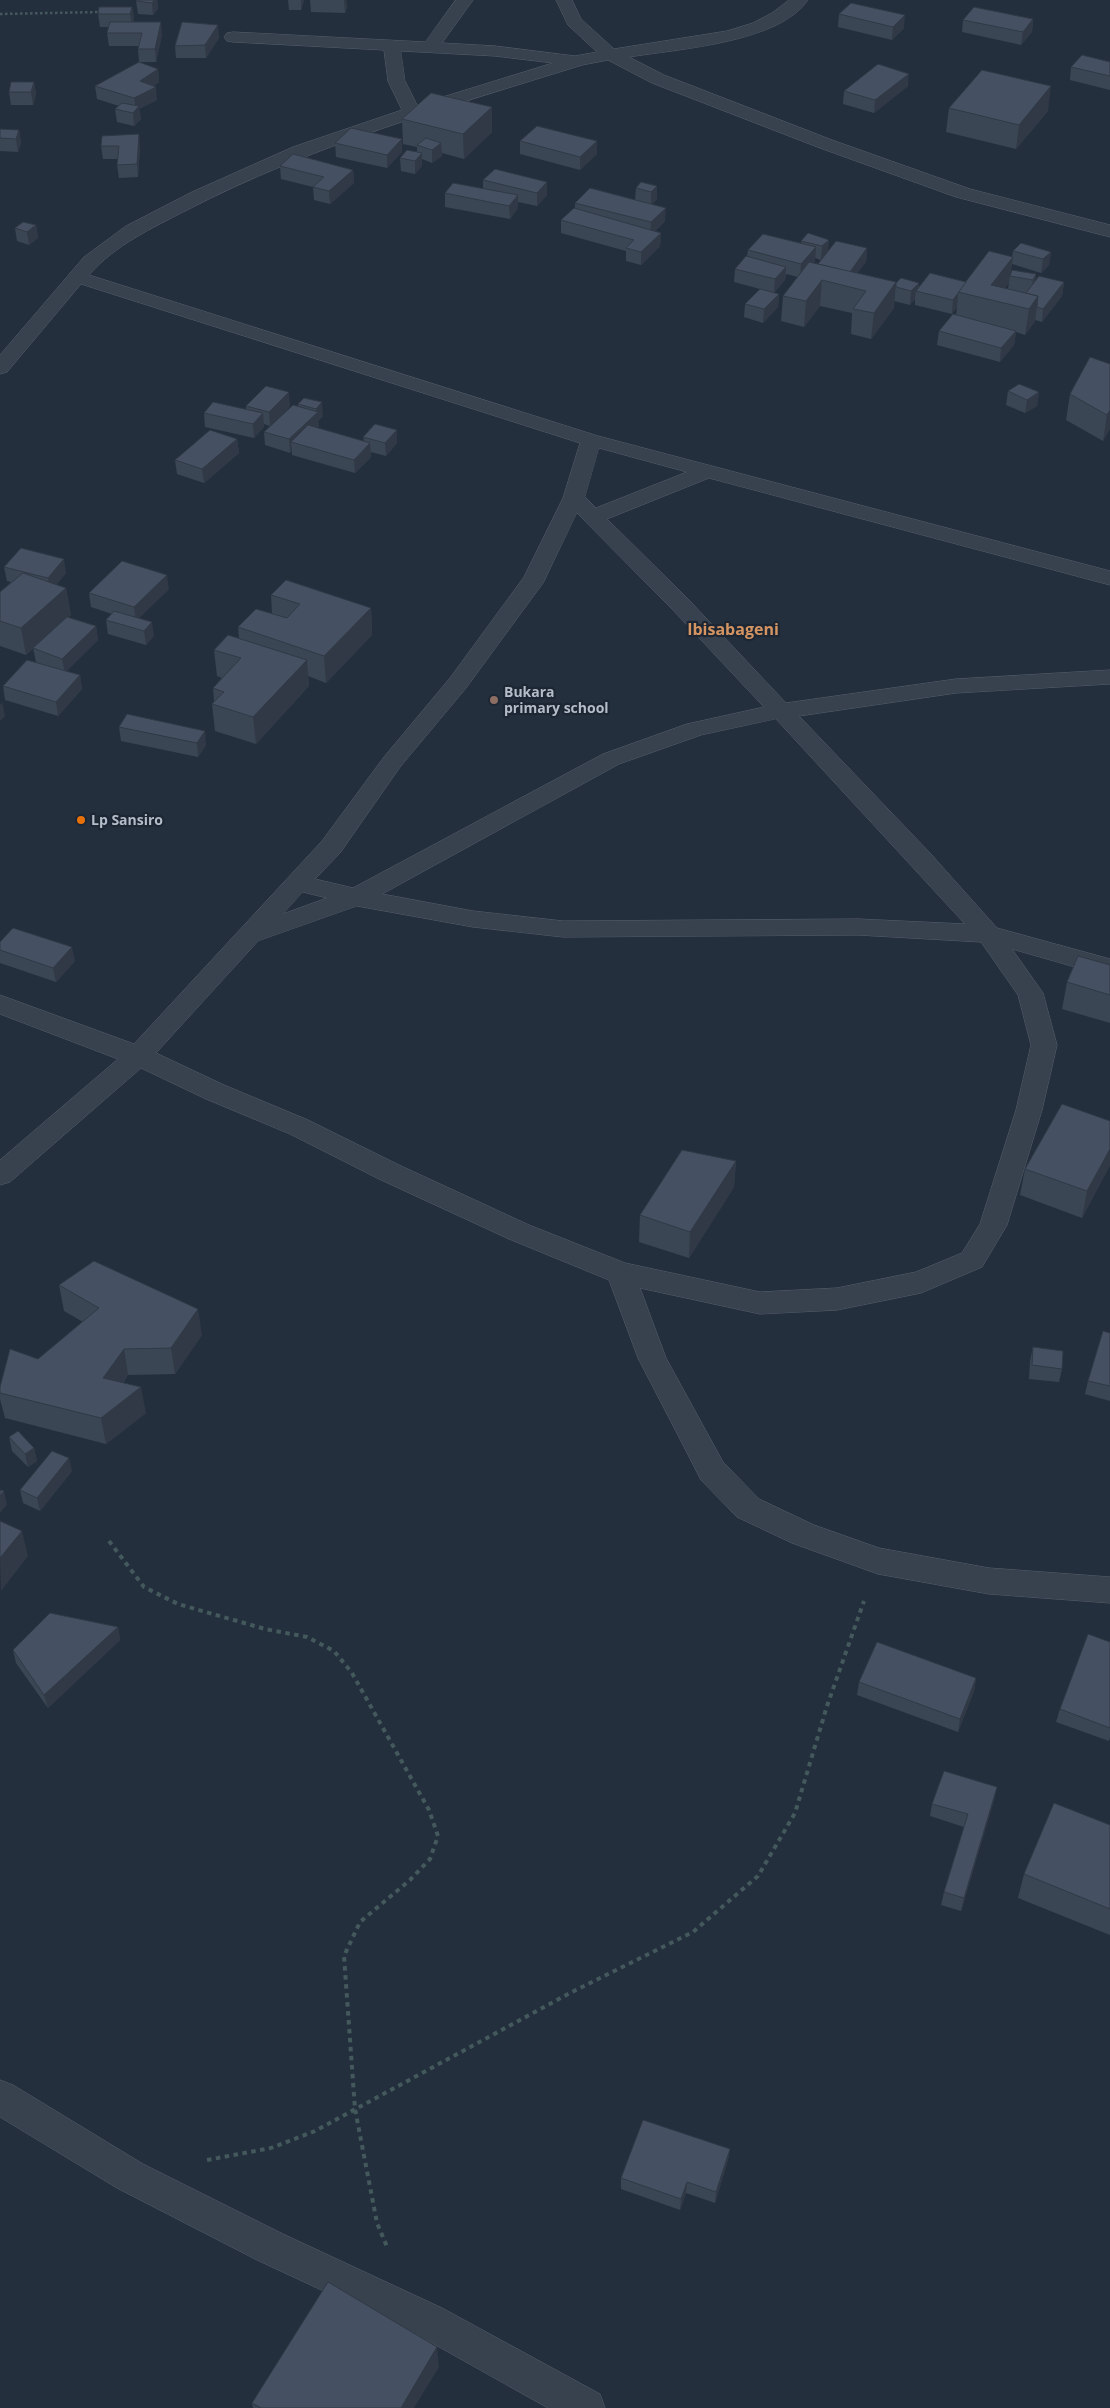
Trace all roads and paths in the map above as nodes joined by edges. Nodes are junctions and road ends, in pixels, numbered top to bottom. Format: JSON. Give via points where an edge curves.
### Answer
{"nodes":[{"id":1,"x":465,"y":0,"type":"edge"},
{"id":2,"x":564,"y":0,"type":"edge"},
{"id":3,"x":800,"y":0,"type":"edge"},
{"id":4,"x":100,"y":12,"type":"edge"},
{"id":5,"x":0,"y":14,"type":"edge"},
{"id":6,"x":233,"y":37,"type":"dead end"},
{"id":7,"x":393,"y":46,"type":"junction"},
{"id":8,"x":430,"y":47,"type":"junction"},
{"id":9,"x":609,"y":54,"type":"junction"},
{"id":10,"x":579,"y":60,"type":"junction"},
{"id":11,"x":412,"y":112,"type":"junction"},
{"id":12,"x":1110,"y":231,"type":"edge"},
{"id":13,"x":77,"y":277,"type":"junction"},
{"id":14,"x":0,"y":368,"type":"edge"},
{"id":15,"x":591,"y":440,"type":"junction"},
{"id":16,"x":708,"y":471,"type":"junction"},
{"id":17,"x":574,"y":498,"type":"junction"},
{"id":18,"x":592,"y":517,"type":"junction"},
{"id":19,"x":1110,"y":577,"type":"edge"},
{"id":20,"x":1110,"y":677,"type":"edge"},
{"id":21,"x":780,"y":711,"type":"junction"},
{"id":22,"x":298,"y":883,"type":"junction"},
{"id":23,"x":356,"y":897,"type":"junction"},
{"id":24,"x":988,"y":934,"type":"junction"},
{"id":25,"x":250,"y":935,"type":"junction"},
{"id":26,"x":1110,"y":968,"type":"edge"},
{"id":27,"x":0,"y":1004,"type":"edge"},
{"id":28,"x":138,"y":1056,"type":"junction"},
{"id":29,"x":0,"y":1175,"type":"edge"},
{"id":30,"x":620,"y":1272,"type":"junction"},
{"id":31,"x":109,"y":1541,"type":"dead end"},
{"id":32,"x":878,"y":1561,"type":"junction"},
{"id":33,"x":1110,"y":1590,"type":"edge"},
{"id":34,"x":0,"y":2097,"type":"edge"},
{"id":35,"x":355,"y":2109,"type":"junction"},
{"id":36,"x":202,"y":2161,"type":"dead end"},
{"id":37,"x":388,"y":2250,"type":"dead end"},
{"id":38,"x":586,"y":2408,"type":"edge"}],
"edges":[{"from":1,"to":8,"type":"street"},
{"from":2,"to":9,"type":"street","via":[[574,21]]},
{"from":3,"to":9,"type":"street","via":[[759,27],[729,36]]},
{"from":4,"to":5,"type":"path"},
{"from":6,"to":7,"type":"street"},
{"from":7,"to":8,"type":"street"},
{"from":7,"to":11,"type":"street","via":[[392,65],[397,87]]},
{"from":8,"to":10,"type":"street"},
{"from":9,"to":10,"type":"street"},
{"from":9,"to":12,"type":"street","via":[[658,79],[835,148],[963,193]]},
{"from":10,"to":11,"type":"street"},
{"from":11,"to":13,"type":"street","via":[[299,151],[199,196],[133,230],[91,261]]},
{"from":13,"to":14,"type":"street"},
{"from":13,"to":15,"type":"street"},
{"from":15,"to":16,"type":"street"},
{"from":15,"to":17,"type":"street"},
{"from":16,"to":18,"type":"street"},
{"from":16,"to":19,"type":"street"},
{"from":17,"to":18,"type":"street"},
{"from":17,"to":22,"type":"street","via":[[535,578],[458,682],[392,762],[331,847]]},
{"from":18,"to":21,"type":"street","via":[[680,604]]},
{"from":20,"to":21,"type":"street","via":[[956,686]]},
{"from":21,"to":23,"type":"street","via":[[695,729],[611,759]]},
{"from":21,"to":24,"type":"street"},
{"from":22,"to":23,"type":"street"},
{"from":22,"to":25,"type":"street"},
{"from":23,"to":24,"type":"street","via":[[473,919],[563,928],[858,926]]},
{"from":23,"to":25,"type":"street"},
{"from":24,"to":26,"type":"street"},
{"from":24,"to":30,"type":"street","via":[[1030,993],[1044,1045],[1029,1110],[993,1225],[972,1260],[921,1282],[846,1297],[760,1303]]},
{"from":25,"to":28,"type":"street"},
{"from":27,"to":28,"type":"street"},
{"from":28,"to":29,"type":"street"},
{"from":28,"to":30,"type":"street","via":[[299,1127],[519,1232]]},
{"from":30,"to":32,"type":"street","via":[[652,1358],[712,1471],[748,1508],[803,1534]]},
{"from":31,"to":35,"type":"path","via":[[144,1587],[178,1604],[265,1629],[307,1637],[334,1651],[352,1673],[429,1810],[438,1836],[430,1859],[360,1922],[344,1956]]},
{"from":32,"to":33,"type":"street","via":[[989,1581]]},
{"from":32,"to":35,"type":"path","via":[[827,1706],[795,1813],[758,1876],[693,1932],[570,1993]]},
{"from":34,"to":38,"type":"street","via":[[130,2176],[270,2247],[429,2321]]},
{"from":35,"to":36,"type":"path","via":[[315,2131],[272,2148]]},
{"from":35,"to":37,"type":"path","via":[[378,2222]]}]}
